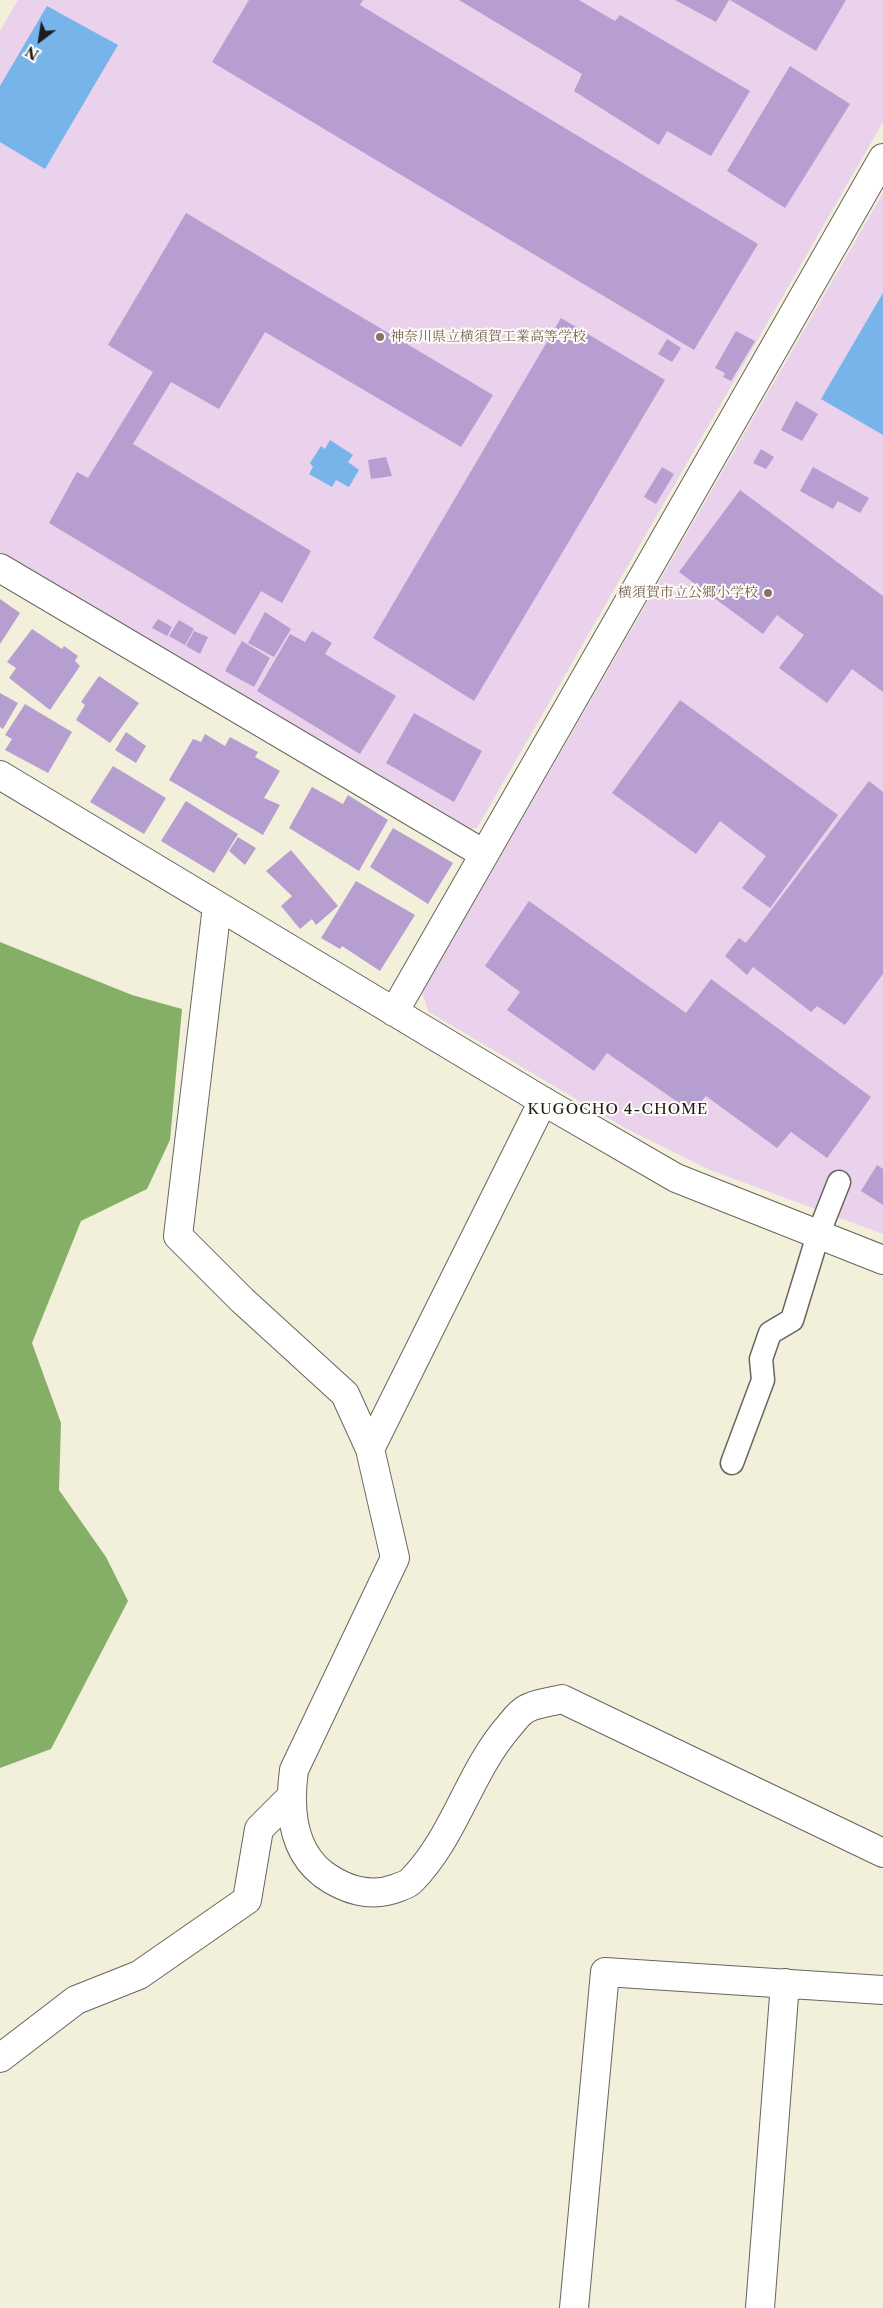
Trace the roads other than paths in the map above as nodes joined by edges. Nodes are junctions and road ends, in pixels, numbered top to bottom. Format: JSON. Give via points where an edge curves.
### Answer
{"nodes":[{"id":1,"x":883,"y":158,"type":"edge"},
{"id":2,"x":0,"y":568,"type":"edge"},
{"id":3,"x":0,"y":775,"type":"edge"},
{"id":4,"x":484,"y":854,"type":"junction"},
{"id":5,"x":217,"y":906,"type":"junction"},
{"id":6,"x":394,"y":1012,"type":"junction"},
{"id":7,"x":543,"y":1101,"type":"junction"},
{"id":8,"x":838,"y":1182,"type":"dead end"},
{"id":9,"x":818,"y":1236,"type":"junction"},
{"id":10,"x":883,"y":1260,"type":"edge"},
{"id":11,"x":370,"y":1449,"type":"junction"},
{"id":12,"x":732,"y":1463,"type":"dead end"},
{"id":13,"x":290,"y":1798,"type":"junction"},
{"id":14,"x":883,"y":1853,"type":"edge"},
{"id":15,"x":784,"y":1984,"type":"junction"},
{"id":16,"x":883,"y":1990,"type":"edge"},
{"id":17,"x":0,"y":2058,"type":"edge"},
{"id":18,"x":574,"y":2308,"type":"edge"},
{"id":19,"x":760,"y":2308,"type":"edge"}],
"edges":[{"from":1,"to":4,"type":"street"},
{"from":2,"to":4,"type":"street"},
{"from":3,"to":5,"type":"street"},
{"from":4,"to":6,"type":"street"},
{"from":5,"to":6,"type":"street"},
{"from":5,"to":11,"type":"street","via":[[178,1236],[242,1300],[345,1394]]},
{"from":6,"to":7,"type":"street"},
{"from":7,"to":9,"type":"street","via":[[676,1178]]},
{"from":7,"to":11,"type":"street"},
{"from":8,"to":9,"type":"lane"},
{"from":9,"to":10,"type":"street"},
{"from":9,"to":12,"type":"lane","via":[[792,1320],[770,1333],[760,1359],[763,1380]]},
{"from":11,"to":13,"type":"street","via":[[395,1558],[294,1770]]},
{"from":13,"to":14,"type":"street","via":[[298,1842],[321,1873],[342,1886],[362,1892],[384,1893],[409,1883],[431,1854],[496,1740],[525,1709],[562,1699]]},
{"from":13,"to":17,"type":"street","via":[[259,1829],[247,1900],[139,1975],[76,2000]]},
{"from":15,"to":16,"type":"street"},
{"from":15,"to":18,"type":"street","via":[[605,1972]]},
{"from":15,"to":19,"type":"street"}]}
